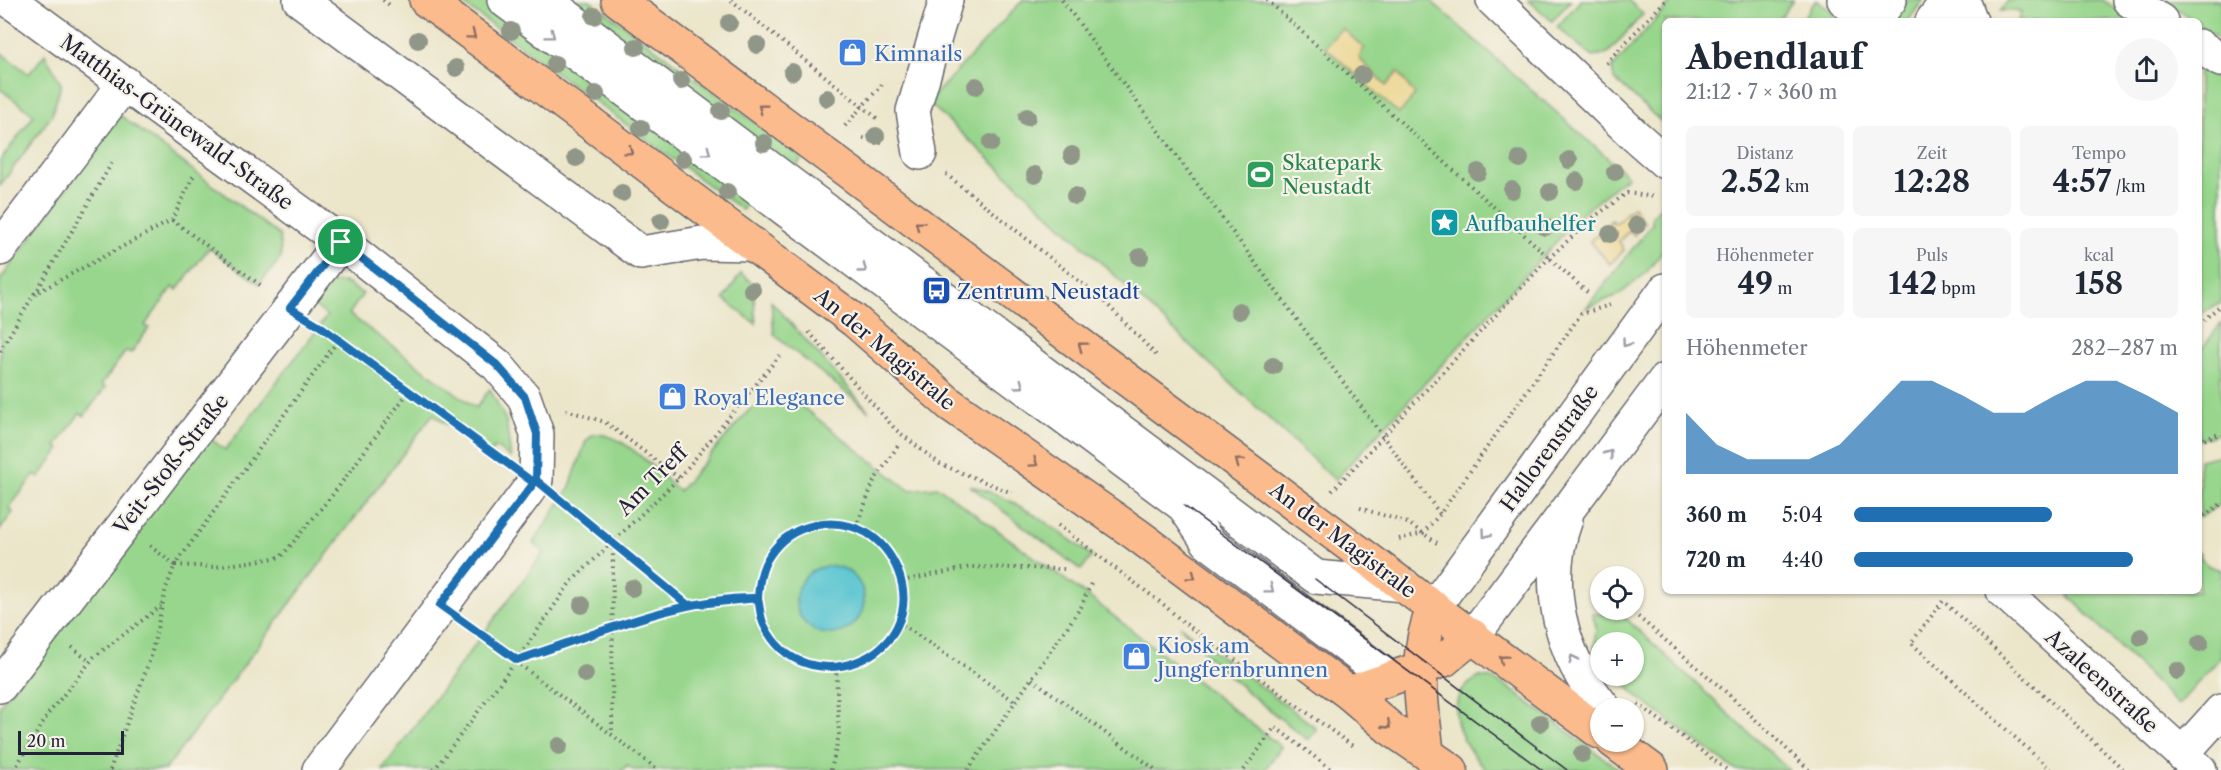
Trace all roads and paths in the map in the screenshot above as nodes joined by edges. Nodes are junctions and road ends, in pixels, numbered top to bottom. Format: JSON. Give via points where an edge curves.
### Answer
{"nodes":[{"id":1,"x":9,"y":0,"type":"edge"},
{"id":2,"x":300,"y":0,"type":"edge"},
{"id":3,"x":426,"y":0,"type":"edge"},
{"id":4,"x":504,"y":0,"type":"edge"},
{"id":5,"x":545,"y":0,"type":"edge"},
{"id":6,"x":618,"y":0,"type":"edge"},
{"id":7,"x":731,"y":0,"type":"edge"},
{"id":8,"x":945,"y":0,"type":"edge"},
{"id":9,"x":1062,"y":0,"type":"edge"},
{"id":10,"x":1267,"y":0,"type":"edge"},
{"id":11,"x":1493,"y":0,"type":"edge"},
{"id":12,"x":1666,"y":0,"type":"edge"},
{"id":13,"x":1844,"y":0,"type":"edge"},
{"id":14,"x":1890,"y":0,"type":"edge"},
{"id":15,"x":1948,"y":0,"type":"edge"},
{"id":16,"x":1963,"y":0,"type":"edge"},
{"id":17,"x":2129,"y":0,"type":"edge"},
{"id":18,"x":1865,"y":18,"type":"edge"},
{"id":19,"x":1875,"y":18,"type":"edge"},
{"id":20,"x":1934,"y":18,"type":"edge"},
{"id":21,"x":1970,"y":18,"type":"edge"},
{"id":22,"x":2156,"y":18,"type":"edge"},
{"id":23,"x":2202,"y":48,"type":"edge"},
{"id":24,"x":2221,"y":60,"type":"edge"},
{"id":25,"x":1600,"y":70,"type":"dead end"},
{"id":26,"x":888,"y":76,"type":"dead end"},
{"id":27,"x":125,"y":83,"type":"junction"},
{"id":28,"x":861,"y":106,"type":"junction"},
{"id":29,"x":840,"y":132,"type":"dead end"},
{"id":30,"x":210,"y":146,"type":"junction"},
{"id":31,"x":118,"y":151,"type":"dead end"},
{"id":32,"x":920,"y":153,"type":"junction"},
{"id":33,"x":1662,"y":159,"type":"edge"},
{"id":34,"x":797,"y":187,"type":"junction"},
{"id":35,"x":1659,"y":198,"type":"dead end"},
{"id":36,"x":172,"y":220,"type":"junction"},
{"id":37,"x":341,"y":242,"type":"junction"},
{"id":38,"x":753,"y":244,"type":"junction"},
{"id":39,"x":0,"y":249,"type":"edge"},
{"id":40,"x":1549,"y":258,"type":"junction"},
{"id":41,"x":34,"y":294,"type":"junction"},
{"id":42,"x":1589,"y":294,"type":"dead end"},
{"id":43,"x":1662,"y":294,"type":"edge"},
{"id":44,"x":2221,"y":305,"type":"edge"},
{"id":45,"x":290,"y":308,"type":"junction"},
{"id":46,"x":1581,"y":314,"type":"dead end"},
{"id":47,"x":2202,"y":321,"type":"edge"},
{"id":48,"x":339,"y":339,"type":"junction"},
{"id":49,"x":0,"y":351,"type":"edge"},
{"id":50,"x":781,"y":354,"type":"dead end"},
{"id":51,"x":1159,"y":358,"type":"dead end"},
{"id":52,"x":1662,"y":384,"type":"edge"},
{"id":53,"x":409,"y":391,"type":"junction"},
{"id":54,"x":525,"y":397,"type":"junction"},
{"id":55,"x":2221,"y":433,"type":"edge"},
{"id":56,"x":1385,"y":436,"type":"junction"},
{"id":57,"x":2202,"y":441,"type":"edge"},
{"id":58,"x":900,"y":443,"type":"dead end"},
{"id":59,"x":679,"y":478,"type":"junction"},
{"id":60,"x":535,"y":481,"type":"junction"},
{"id":61,"x":1326,"y":497,"type":"dead end"},
{"id":62,"x":1574,"y":501,"type":"junction"},
{"id":63,"x":2221,"y":504,"type":"edge"},
{"id":64,"x":1440,"y":514,"type":"junction"},
{"id":65,"x":2202,"y":517,"type":"edge"},
{"id":66,"x":856,"y":527,"type":"junction"},
{"id":67,"x":1393,"y":538,"type":"dead end"},
{"id":68,"x":613,"y":541,"type":"junction"},
{"id":69,"x":175,"y":565,"type":"junction"},
{"id":70,"x":1068,"y":569,"type":"dead end"},
{"id":71,"x":1315,"y":579,"type":"dead end"},
{"id":72,"x":902,"y":581,"type":"junction"},
{"id":73,"x":1092,"y":581,"type":"dead end"},
{"id":74,"x":1404,"y":585,"type":"junction"},
{"id":75,"x":2006,"y":594,"type":"edge"},
{"id":76,"x":758,"y":598,"type":"junction"},
{"id":77,"x":162,"y":605,"type":"junction"},
{"id":78,"x":440,"y":605,"type":"junction"},
{"id":79,"x":688,"y":605,"type":"junction"},
{"id":80,"x":1434,"y":607,"type":"junction"},
{"id":81,"x":1642,"y":620,"type":"edge"},
{"id":82,"x":898,"y":622,"type":"junction"},
{"id":83,"x":612,"y":629,"type":"junction"},
{"id":84,"x":1473,"y":636,"type":"junction"},
{"id":85,"x":517,"y":660,"type":"junction"},
{"id":86,"x":836,"y":668,"type":"junction"},
{"id":87,"x":1419,"y":670,"type":"junction"},
{"id":88,"x":1389,"y":678,"type":"junction"},
{"id":89,"x":1032,"y":679,"type":"junction"},
{"id":90,"x":0,"y":686,"type":"edge"},
{"id":91,"x":1349,"y":693,"type":"junction"},
{"id":92,"x":1596,"y":698,"type":"edge"},
{"id":93,"x":1016,"y":702,"type":"junction"},
{"id":94,"x":1644,"y":709,"type":"edge"},
{"id":95,"x":2221,"y":711,"type":"edge"},
{"id":96,"x":1590,"y":724,"type":"edge"},
{"id":97,"x":612,"y":729,"type":"dead end"},
{"id":98,"x":1629,"y":752,"type":"edge"},
{"id":99,"x":1640,"y":752,"type":"edge"},
{"id":100,"x":2191,"y":762,"type":"edge"},
{"id":101,"x":1437,"y":764,"type":"edge"},
{"id":102,"x":14,"y":770,"type":"edge"},
{"id":103,"x":110,"y":770,"type":"edge"},
{"id":104,"x":319,"y":770,"type":"edge"},
{"id":105,"x":434,"y":770,"type":"edge"},
{"id":106,"x":658,"y":770,"type":"edge"},
{"id":107,"x":831,"y":770,"type":"edge"},
{"id":108,"x":968,"y":770,"type":"edge"},
{"id":109,"x":1156,"y":770,"type":"edge"},
{"id":110,"x":1244,"y":770,"type":"edge"},
{"id":111,"x":1332,"y":770,"type":"edge"},
{"id":112,"x":1654,"y":770,"type":"edge"},
{"id":113,"x":1727,"y":770,"type":"edge"},
{"id":114,"x":1809,"y":770,"type":"edge"},
{"id":115,"x":2051,"y":770,"type":"edge"},
{"id":116,"x":2124,"y":770,"type":"edge"}],
"edges":[{"from":1,"to":27,"type":"street","name":"Matthias-Grünewald-Straße"},
{"from":2,"to":38,"type":"street","via":[[641,253],[702,243]]},
{"from":3,"to":38,"type":"main road","name":"An der Magistrale","one_way":true},
{"from":4,"to":88,"type":"street","one_way":true,"via":[[1184,506],[1208,542]]},
{"from":5,"to":34,"type":"street"},
{"from":74,"to":6,"type":"main road","name":"An der Magistrale","one_way":true},
{"from":7,"to":28,"type":"path"},
{"from":8,"to":32,"type":"street","via":[[913,111]]},
{"from":9,"to":56,"type":"path"},
{"from":10,"to":40,"type":"path"},
{"from":11,"to":33,"type":"street"},
{"from":12,"to":25,"type":"path"},
{"from":13,"to":18,"type":"street"},
{"from":14,"to":19,"type":"street"},
{"from":15,"to":20,"type":"street"},
{"from":16,"to":21,"type":"street"},
{"from":17,"to":22,"type":"street"},
{"from":23,"to":24,"type":"street"},
{"from":26,"to":28,"type":"path"},
{"from":27,"to":30,"type":"street","name":"Matthias-Grünewald-Straße"},
{"from":27,"to":39,"type":"street"},
{"from":28,"to":29,"type":"path"},
{"from":28,"to":32,"type":"path"},
{"from":30,"to":36,"type":"path"},
{"from":30,"to":37,"type":"street","name":"Matthias-Grünewald-Straße"},
{"from":31,"to":41,"type":"path"},
{"from":32,"to":51,"type":"path","via":[[1104,301]]},
{"from":34,"to":71,"type":"street"},
{"from":34,"to":74,"type":"street","via":[[1316,577]]},
{"from":35,"to":40,"type":"path","via":[[1627,193]]},
{"from":36,"to":41,"type":"path"},
{"from":36,"to":45,"type":"path"},
{"from":37,"to":45,"type":"street","name":"Veit-Stoß-Straße"},
{"from":37,"to":54,"type":"street","name":"Matthias-Grünewald-Straße","via":[[497,365]]},
{"from":38,"to":91,"type":"main road","name":"An der Magistrale","one_way":true,"via":[[855,321],[951,405],[1137,534]]},
{"from":40,"to":42,"type":"path"},
{"from":40,"to":56,"type":"path"},
{"from":41,"to":49,"type":"path"},
{"from":43,"to":80,"type":"street","name":"Hallorenstraße","one_way":true},
{"from":44,"to":47,"type":"path"},
{"from":45,"to":48,"type":"path"},
{"from":45,"to":90,"type":"street","name":"Veit-Stoß-Straße"},
{"from":46,"to":64,"type":"path"},
{"from":48,"to":53,"type":"path"},
{"from":48,"to":69,"type":"path"},
{"from":50,"to":59,"type":"path","name":"Am Treff"},
{"from":62,"to":52,"type":"street","one_way":true},
{"from":53,"to":60,"type":"path"},
{"from":53,"to":69,"type":"path","via":[[334,494],[281,557],[216,567]]},
{"from":54,"to":59,"type":"path","via":[[604,422]]},
{"from":54,"to":60,"type":"street","name":"Matthias-Grünewald-Straße","via":[[537,434]]},
{"from":55,"to":57,"type":"path"},
{"from":56,"to":61,"type":"path"},
{"from":56,"to":64,"type":"path"},
{"from":58,"to":66,"type":"path","via":[[874,481]]},
{"from":59,"to":68,"type":"path","name":"Am Treff"},
{"from":60,"to":68,"type":"path"},
{"from":60,"to":78,"type":"street"},
{"from":62,"to":84,"type":"street"},
{"from":92,"to":62,"type":"street","one_way":true,"via":[[1567,646],[1559,619],[1555,572],[1559,538]]},
{"from":63,"to":65,"type":"path"},
{"from":64,"to":67,"type":"path","via":[[1423,533]]},
{"from":66,"to":72,"type":"path","via":[[877,539],[893,558]]},
{"from":66,"to":76,"type":"path","via":[[808,526],[786,537],[770,555],[760,577]]},
{"from":68,"to":79,"type":"path"},
{"from":68,"to":83,"type":"path"},
{"from":68,"to":85,"type":"path","name":"Am Treff","via":[[570,583]]},
{"from":69,"to":77,"type":"path"},
{"from":70,"to":72,"type":"path","via":[[971,567]]},
{"from":72,"to":82,"type":"path"},
{"from":73,"to":89,"type":"path","via":[[1081,607]]},
{"from":74,"to":80,"type":"main road","name":"An der Magistrale"},
{"from":75,"to":100,"type":"street","name":"Azaleenstraße"},
{"from":76,"to":79,"type":"path"},
{"from":76,"to":86,"type":"path","via":[[763,623],[775,643],[814,666]]},
{"from":77,"to":102,"type":"path","via":[[94,657],[49,713]]},
{"from":77,"to":103,"type":"path","via":[[151,656]]},
{"from":78,"to":85,"type":"path"},
{"from":78,"to":104,"type":"street"},
{"from":79,"to":83,"type":"path"},
{"from":80,"to":84,"type":"main road","name":"An der Magistrale"},
{"from":80,"to":87,"type":"main road","name":"An der Magistrale","via":[[1423,633]]},
{"from":81,"to":114,"type":"path"},
{"from":82,"to":86,"type":"path","via":[[874,654],[856,664]]},
{"from":82,"to":93,"type":"path"},
{"from":83,"to":85,"type":"path"},
{"from":83,"to":97,"type":"path"},
{"from":84,"to":87,"type":"main road","via":[[1444,660]]},
{"from":96,"to":84,"type":"main road","name":"An der Magistrale","one_way":true},
{"from":85,"to":105,"type":"path","name":"Am Treff"},
{"from":85,"to":106,"type":"path"},
{"from":86,"to":107,"type":"path","via":[[839,735]]},
{"from":87,"to":88,"type":"main road"},
{"from":87,"to":101,"type":"main road","name":"An der Magistrale"},
{"from":88,"to":91,"type":"main road"},
{"from":89,"to":93,"type":"path"},
{"from":89,"to":109,"type":"path"},
{"from":91,"to":101,"type":"main road","name":"An der Magistrale","one_way":true},
{"from":93,"to":108,"type":"path"},
{"from":94,"to":113,"type":"path"},
{"from":95,"to":100,"type":"street"},
{"from":98,"to":112,"type":"main road"},
{"from":99,"to":112,"type":"street"},
{"from":110,"to":111,"type":"path","via":[[1275,727]]},
{"from":115,"to":116,"type":"path","via":[[1911,643],[1943,601]]}]}
